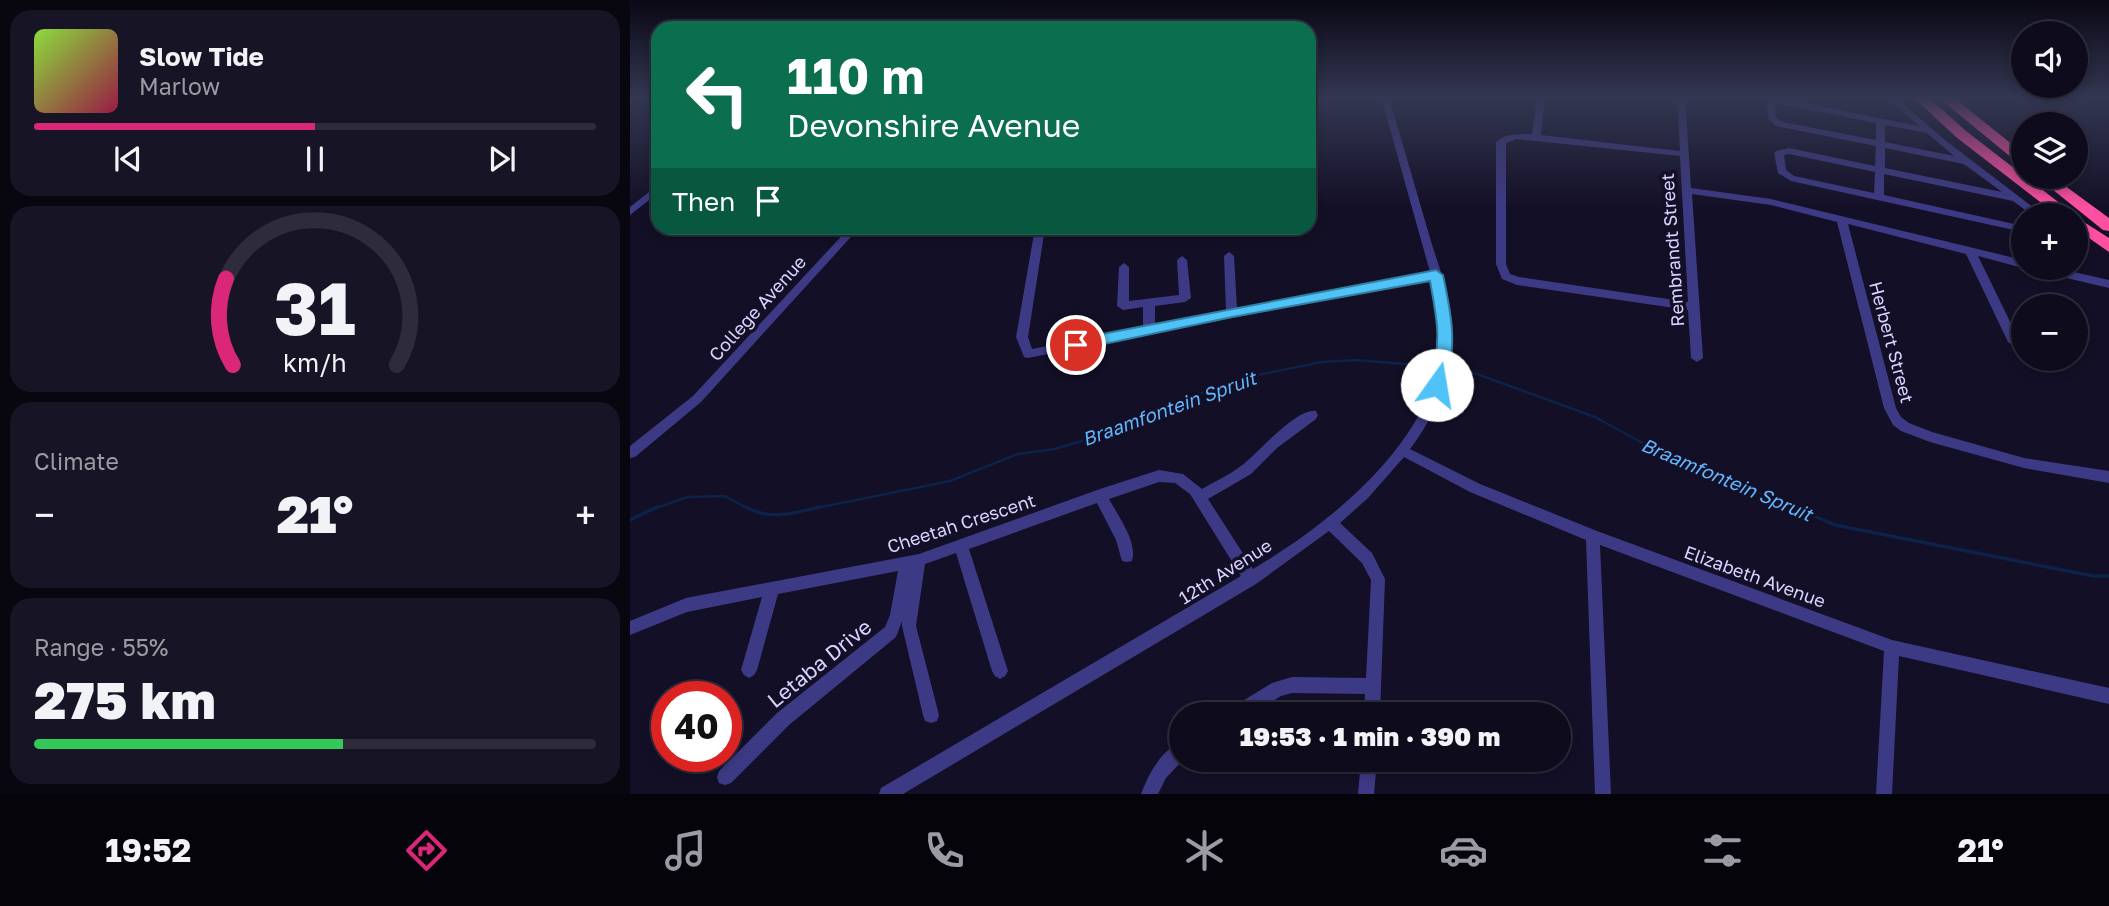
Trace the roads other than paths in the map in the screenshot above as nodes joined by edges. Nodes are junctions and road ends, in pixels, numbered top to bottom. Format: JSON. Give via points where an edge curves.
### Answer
{"nodes":[{"id":1,"x":1396,"y":134,"type":"edge"},
{"id":2,"x":1682,"y":134,"type":"edge"},
{"id":3,"x":1830,"y":134,"type":"edge"},
{"id":4,"x":1880,"y":134,"type":"edge"},
{"id":5,"x":1932,"y":134,"type":"edge"},
{"id":6,"x":1961,"y":134,"type":"edge"},
{"id":7,"x":1991,"y":134,"type":"edge"},
{"id":8,"x":1535,"y":137,"type":"joint"},
{"id":9,"x":1507,"y":138,"type":"joint"},
{"id":10,"x":1880,"y":144,"type":"junction"},
{"id":11,"x":2011,"y":150,"type":"edge"},
{"id":12,"x":1683,"y":154,"type":"junction"},
{"id":13,"x":1966,"y":161,"type":"junction"},
{"id":14,"x":1880,"y":170,"type":"junction"},
{"id":15,"x":2061,"y":189,"type":"joint"},
{"id":16,"x":1686,"y":190,"type":"junction"},
{"id":17,"x":651,"y":194,"type":"edge"},
{"id":18,"x":1880,"y":197,"type":"junction"},
{"id":19,"x":2014,"y":198,"type":"junction"},
{"id":20,"x":2020,"y":203,"type":"edge"},
{"id":21,"x":2051,"y":203,"type":"edge"},
{"id":22,"x":630,"y":212,"type":"edge"},
{"id":23,"x":1842,"y":220,"type":"junction"},
{"id":24,"x":2109,"y":220,"type":"edge"},
{"id":25,"x":2011,"y":226,"type":"edge"},
{"id":26,"x":2109,"y":226,"type":"edge"},
{"id":27,"x":2088,"y":231,"type":"edge"},
{"id":28,"x":848,"y":235,"type":"edge"},
{"id":29,"x":1039,"y":235,"type":"edge"},
{"id":30,"x":2109,"y":246,"type":"edge"},
{"id":31,"x":1970,"y":251,"type":"junction"},
{"id":32,"x":1229,"y":256,"type":"dead end"},
{"id":33,"x":1182,"y":260,"type":"dead end"},
{"id":34,"x":2011,"y":261,"type":"edge"},
{"id":35,"x":1124,"y":267,"type":"dead end"},
{"id":36,"x":1436,"y":275,"type":"junction"},
{"id":37,"x":2088,"y":278,"type":"edge"},
{"id":38,"x":2109,"y":284,"type":"edge"},
{"id":39,"x":1149,"y":303,"type":"junction"},
{"id":40,"x":1693,"y":307,"type":"junction"},
{"id":41,"x":1232,"y":312,"type":"junction"},
{"id":42,"x":1149,"y":330,"type":"junction"},
{"id":43,"x":1447,"y":331,"type":"joint"},
{"id":44,"x":2011,"y":336,"type":"edge"},
{"id":45,"x":1697,"y":358,"type":"dead end"},
{"id":46,"x":1312,"y":415,"type":"dead end"},
{"id":47,"x":1401,"y":450,"type":"junction"},
{"id":48,"x":630,"y":453,"type":"edge"},
{"id":49,"x":2109,"y":477,"type":"edge"},
{"id":50,"x":1100,"y":495,"type":"junction"},
{"id":51,"x":1200,"y":497,"type":"junction"},
{"id":52,"x":1329,"y":522,"type":"junction"},
{"id":53,"x":1593,"y":536,"type":"junction"},
{"id":54,"x":961,"y":547,"type":"junction"},
{"id":55,"x":1127,"y":556,"type":"dead end"},
{"id":56,"x":913,"y":562,"type":"junction"},
{"id":57,"x":1251,"y":579,"type":"junction"},
{"id":58,"x":772,"y":588,"type":"junction"},
{"id":59,"x":630,"y":628,"type":"edge"},
{"id":60,"x":1892,"y":648,"type":"junction"},
{"id":61,"x":749,"y":670,"type":"dead end"},
{"id":62,"x":1000,"y":671,"type":"dead end"},
{"id":63,"x":1374,"y":687,"type":"junction"},
{"id":64,"x":2109,"y":696,"type":"edge"},
{"id":65,"x":1257,"y":702,"type":"edge"},
{"id":66,"x":1373,"y":702,"type":"edge"},
{"id":67,"x":931,"y":715,"type":"dead end"},
{"id":68,"x":1169,"y":763,"type":"edge"},
{"id":69,"x":1368,"y":772,"type":"edge"},
{"id":70,"x":725,"y":777,"type":"dead end"},
{"id":71,"x":887,"y":794,"type":"edge"},
{"id":72,"x":1149,"y":794,"type":"edge"},
{"id":73,"x":1366,"y":794,"type":"edge"},
{"id":74,"x":1603,"y":794,"type":"edge"},
{"id":75,"x":1884,"y":794,"type":"edge"}],
"edges":[{"from":1,"to":36,"type":"street"},
{"from":2,"to":12,"type":"street","name":"Rembrandt Street"},
{"from":3,"to":10,"type":"street"},
{"from":4,"to":10,"type":"street"},
{"from":5,"to":13,"type":"street"},
{"from":6,"to":21,"type":"highway"},
{"from":7,"to":11,"type":"highway"},
{"from":8,"to":9,"type":"street"},
{"from":8,"to":12,"type":"street"},
{"from":9,"to":40,"type":"street","via":[[1501,142],[1503,273],[1517,281]]},
{"from":10,"to":13,"type":"street"},
{"from":10,"to":14,"type":"street"},
{"from":12,"to":16,"type":"street","name":"Rembrandt Street"},
{"from":13,"to":19,"type":"street"},
{"from":14,"to":18,"type":"street"},
{"from":14,"to":18,"type":"street","via":[[1779,153],[1781,171],[1787,176]]},
{"from":14,"to":19,"type":"street"},
{"from":15,"to":24,"type":"highway"},
{"from":15,"to":26,"type":"highway"},
{"from":16,"to":23,"type":"street","via":[[1771,202]]},
{"from":16,"to":40,"type":"street","name":"Rembrandt Street"},
{"from":17,"to":22,"type":"street"},
{"from":18,"to":25,"type":"street"},
{"from":19,"to":20,"type":"street"},
{"from":23,"to":31,"type":"street"},
{"from":23,"to":49,"type":"street","name":"Herbert Street","via":[[1897,421],[1930,437],[2024,463]]},
{"from":27,"to":30,"type":"highway"},
{"from":28,"to":48,"type":"street","name":"College Avenue","via":[[685,411]]},
{"from":29,"to":42,"type":"street","via":[[1023,337],[1028,354]]},
{"from":31,"to":34,"type":"street"},
{"from":31,"to":44,"type":"street"},
{"from":32,"to":41,"type":"street"},
{"from":33,"to":39,"type":"street","via":[[1185,298]]},
{"from":35,"to":39,"type":"street","via":[[1123,306]]},
{"from":36,"to":41,"type":"street"},
{"from":36,"to":43,"type":"street","name":"12th Avenue"},
{"from":37,"to":38,"type":"street"},
{"from":39,"to":42,"type":"street"},
{"from":40,"to":45,"type":"street","name":"Rembrandt Street"},
{"from":41,"to":42,"type":"street"},
{"from":43,"to":47,"type":"street","name":"12th Avenue","via":[[1444,360],[1426,415]]},
{"from":46,"to":51,"type":"street","via":[[1246,470]]},
{"from":47,"to":52,"type":"street","name":"12th Avenue","via":[[1369,487]]},
{"from":47,"to":53,"type":"street","name":"Elizabeth Avenue","via":[[1475,488]]},
{"from":50,"to":51,"type":"street","name":"Cheetah Crescent","via":[[1169,476],[1187,482]]},
{"from":50,"to":54,"type":"street","name":"Cheetah Crescent"},
{"from":50,"to":55,"type":"street","via":[[1123,538]]},
{"from":51,"to":57,"type":"street","name":"Cheetah Crescent"},
{"from":52,"to":57,"type":"street","name":"12th Avenue"},
{"from":52,"to":63,"type":"street","via":[[1367,558],[1378,579]]},
{"from":53,"to":60,"type":"street","name":"Elizabeth Avenue"},
{"from":53,"to":74,"type":"street"},
{"from":54,"to":56,"type":"street","name":"Cheetah Crescent"},
{"from":54,"to":62,"type":"street"},
{"from":56,"to":58,"type":"street","name":"Cheetah Crescent"},
{"from":56,"to":67,"type":"street","via":[[910,634]]},
{"from":56,"to":70,"type":"street","name":"Letaba Drive","via":[[891,632],[783,719]]},
{"from":57,"to":71,"type":"street","name":"12th Avenue"},
{"from":58,"to":59,"type":"street","name":"Cheetah Crescent","via":[[686,606]]},
{"from":58,"to":61,"type":"street"},
{"from":60,"to":64,"type":"street","name":"Elizabeth Avenue"},
{"from":60,"to":75,"type":"street"},
{"from":63,"to":65,"type":"street","via":[[1292,685]]},
{"from":63,"to":66,"type":"street"},
{"from":68,"to":72,"type":"street"},
{"from":69,"to":73,"type":"street"}]}
